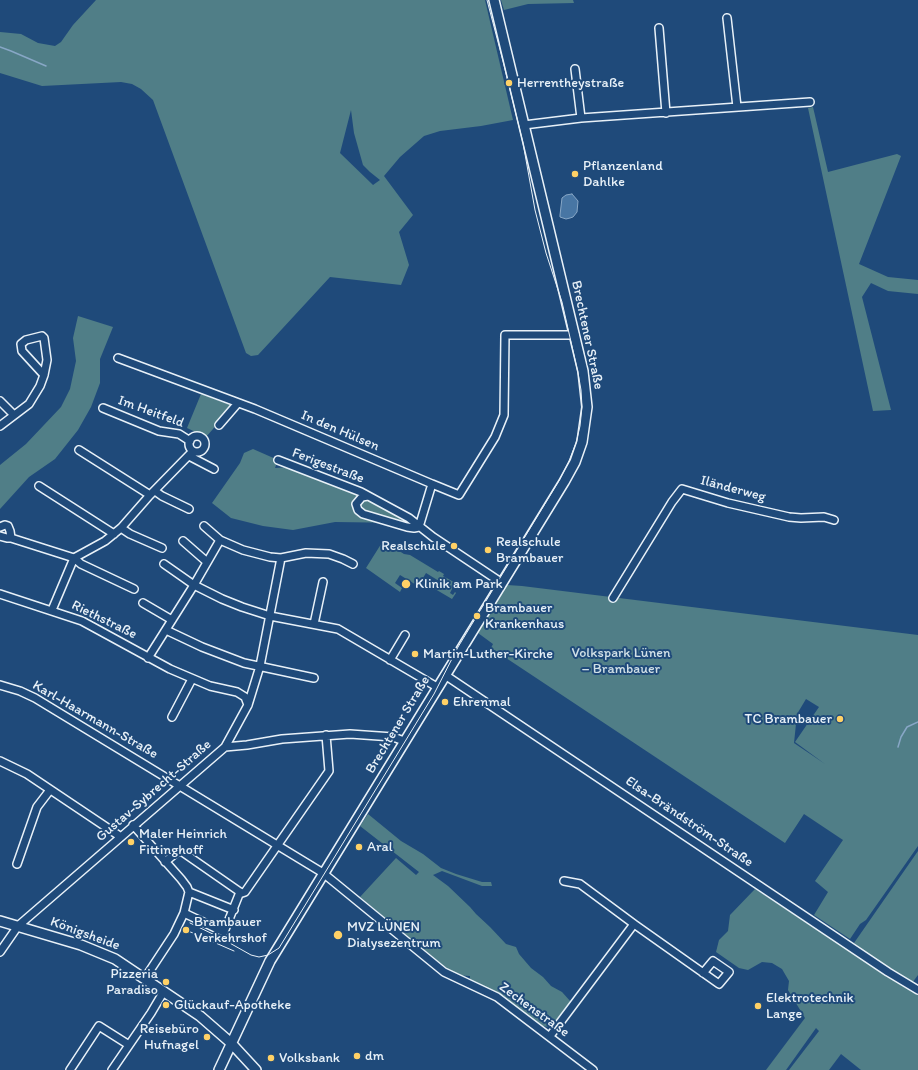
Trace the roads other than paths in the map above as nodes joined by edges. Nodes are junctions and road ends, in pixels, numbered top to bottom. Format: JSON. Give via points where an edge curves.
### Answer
{"nodes":[{"id":1,"x":494,"y":0,"type":"edge"},
{"id":2,"x":727,"y":18,"type":"dead end"},
{"id":3,"x":659,"y":28,"type":"dead end"},
{"id":4,"x":576,"y":69,"type":"dead end"},
{"id":5,"x":810,"y":102,"type":"dead end"},
{"id":6,"x":737,"y":107,"type":"junction"},
{"id":7,"x":666,"y":113,"type":"junction"},
{"id":8,"x":581,"y":118,"type":"junction"},
{"id":9,"x":524,"y":125,"type":"junction"},
{"id":10,"x":575,"y":335,"type":"junction"},
{"id":11,"x":118,"y":358,"type":"dead end"},
{"id":12,"x":44,"y":375,"type":"junction"},
{"id":13,"x":0,"y":401,"type":"edge"},
{"id":14,"x":238,"y":403,"type":"junction"},
{"id":15,"x":103,"y":408,"type":"dead end"},
{"id":16,"x":14,"y":416,"type":"junction"},
{"id":17,"x":218,"y":425,"type":"dead end"},
{"id":18,"x":0,"y":426,"type":"edge"},
{"id":19,"x":190,"y":441,"type":"junction"},
{"id":20,"x":79,"y":450,"type":"dead end"},
{"id":21,"x":191,"y":453,"type":"junction"},
{"id":22,"x":278,"y":460,"type":"dead end"},
{"id":23,"x":214,"y":469,"type":"dead end"},
{"id":24,"x":432,"y":484,"type":"junction"},
{"id":25,"x":39,"y":486,"type":"dead end"},
{"id":26,"x":152,"y":493,"type":"junction"},
{"id":27,"x":368,"y":496,"type":"junction"},
{"id":28,"x":189,"y":509,"type":"dead end"},
{"id":29,"x":834,"y":520,"type":"dead end"},
{"id":30,"x":204,"y":526,"type":"dead end"},
{"id":31,"x":0,"y":527,"type":"edge"},
{"id":32,"x":419,"y":527,"type":"junction"},
{"id":33,"x":121,"y":528,"type":"junction"},
{"id":34,"x":114,"y":534,"type":"junction"},
{"id":35,"x":0,"y":536,"type":"edge"},
{"id":36,"x":11,"y":538,"type":"junction"},
{"id":37,"x":220,"y":540,"type":"junction"},
{"id":38,"x":183,"y":542,"type":"dead end"},
{"id":39,"x":162,"y":548,"type":"dead end"},
{"id":40,"x":74,"y":558,"type":"junction"},
{"id":41,"x":281,"y":558,"type":"junction"},
{"id":42,"x":207,"y":562,"type":"junction"},
{"id":43,"x":164,"y":564,"type":"dead end"},
{"id":44,"x":353,"y":564,"type":"dead end"},
{"id":45,"x":323,"y":582,"type":"dead end"},
{"id":46,"x":502,"y":583,"type":"junction"},
{"id":47,"x":194,"y":585,"type":"junction"},
{"id":48,"x":134,"y":589,"type":"dead end"},
{"id":49,"x":0,"y":594,"type":"edge"},
{"id":50,"x":612,"y":598,"type":"dead end"},
{"id":51,"x":143,"y":602,"type":"dead end"},
{"id":52,"x":52,"y":610,"type":"junction"},
{"id":53,"x":270,"y":616,"type":"junction"},
{"id":54,"x":172,"y":620,"type":"junction"},
{"id":55,"x":314,"y":624,"type":"junction"},
{"id":56,"x":166,"y":630,"type":"junction"},
{"id":57,"x":405,"y":636,"type":"dead end"},
{"id":58,"x":148,"y":658,"type":"junction"},
{"id":59,"x":390,"y":660,"type":"junction"},
{"id":60,"x":260,"y":666,"type":"junction"},
{"id":61,"x":445,"y":675,"type":"junction"},
{"id":62,"x":314,"y":678,"type":"dead end"},
{"id":63,"x":192,"y":680,"type":"junction"},
{"id":64,"x":0,"y":685,"type":"edge"},
{"id":65,"x":437,"y":688,"type":"junction"},
{"id":66,"x":248,"y":705,"type":"junction"},
{"id":67,"x":172,"y":717,"type":"dead end"},
{"id":68,"x":326,"y":735,"type":"junction"},
{"id":69,"x":404,"y":741,"type":"junction"},
{"id":70,"x":225,"y":747,"type":"junction"},
{"id":71,"x":0,"y":760,"type":"edge"},
{"id":72,"x":181,"y":786,"type":"junction"},
{"id":73,"x":50,"y":790,"type":"junction"},
{"id":74,"x":133,"y":825,"type":"junction"},
{"id":75,"x":121,"y":837,"type":"junction"},
{"id":76,"x":278,"y":845,"type":"junction"},
{"id":77,"x":165,"y":862,"type":"junction"},
{"id":78,"x":17,"y":864,"type":"dead end"},
{"id":79,"x":324,"y":873,"type":"junction"},
{"id":80,"x":564,"y":881,"type":"dead end"},
{"id":81,"x":189,"y":892,"type":"junction"},
{"id":82,"x":243,"y":892,"type":"junction"},
{"id":83,"x":234,"y":910,"type":"junction"},
{"id":84,"x":184,"y":913,"type":"junction"},
{"id":85,"x":0,"y":921,"type":"edge"},
{"id":86,"x":634,"y":924,"type":"junction"},
{"id":87,"x":18,"y":926,"type":"junction"},
{"id":88,"x":0,"y":952,"type":"edge"},
{"id":89,"x":703,"y":973,"type":"dead end"},
{"id":90,"x":145,"y":978,"type":"junction"},
{"id":91,"x":918,"y":990,"type":"edge"},
{"id":92,"x":164,"y":991,"type":"junction"},
{"id":93,"x":550,"y":1036,"type":"junction"},
{"id":94,"x":231,"y":1044,"type":"junction"},
{"id":95,"x":129,"y":1045,"type":"junction"},
{"id":96,"x":70,"y":1070,"type":"edge"},
{"id":97,"x":112,"y":1070,"type":"edge"},
{"id":98,"x":219,"y":1070,"type":"edge"},
{"id":99,"x":256,"y":1070,"type":"edge"},
{"id":100,"x":593,"y":1070,"type":"edge"}],
"edges":[{"from":1,"to":9,"type":"main road","name":"Brechtener Straße"},
{"from":2,"to":6,"type":"street"},
{"from":3,"to":7,"type":"street"},
{"from":4,"to":8,"type":"street"},
{"from":5,"to":6,"type":"street"},
{"from":6,"to":7,"type":"street"},
{"from":7,"to":8,"type":"street"},
{"from":8,"to":9,"type":"street"},
{"from":9,"to":10,"type":"main road","name":"Brechtener Straße"},
{"from":10,"to":24,"type":"street","name":"In den Hülsen","via":[[505,335],[504,415],[495,437],[459,495]]},
{"from":10,"to":46,"type":"main road","name":"Brechtener Straße","via":[[587,397],[582,442],[564,482]]},
{"from":11,"to":14,"type":"street","name":"In den Hülsen"},
{"from":12,"to":12,"type":"street","via":[[44,338],[42,336],[26,340],[20,344],[22,351]]},
{"from":12,"to":16,"type":"street","via":[[29,404]]},
{"from":13,"to":16,"type":"street"},
{"from":14,"to":17,"type":"street"},
{"from":14,"to":24,"type":"street","name":"In den Hülsen"},
{"from":15,"to":19,"type":"street","name":"Im Heitfeld","via":[[159,431],[179,434]]},
{"from":16,"to":18,"type":"street"},
{"from":19,"to":21,"type":"street","name":"Im Heitfeld"},
{"from":19,"to":21,"type":"street","name":"Im Heitfeld","via":[[198,436],[205,442],[202,450]]},
{"from":20,"to":26,"type":"street"},
{"from":21,"to":23,"type":"street"},
{"from":21,"to":26,"type":"street","name":"Im Heitfeld"},
{"from":22,"to":27,"type":"street","name":"Ferigestraße"},
{"from":24,"to":32,"type":"street"},
{"from":25,"to":34,"type":"street"},
{"from":26,"to":28,"type":"street"},
{"from":26,"to":33,"type":"street","name":"Im Heitfeld"},
{"from":27,"to":32,"type":"street","name":"Ferigestraße","via":[[409,518]]},
{"from":27,"to":32,"type":"street","name":"Ferigestraße","via":[[358,499],[358,510],[393,523]]},
{"from":29,"to":50,"type":"street","name":"Iländerweg","via":[[824,517],[789,517],[682,489]]},
{"from":30,"to":37,"type":"street"},
{"from":31,"to":36,"type":"street","via":[[8,526]]},
{"from":32,"to":46,"type":"street","name":"Ferigestraße"},
{"from":33,"to":34,"type":"street","name":"Im Heitfeld"},
{"from":33,"to":39,"type":"street"},
{"from":34,"to":40,"type":"street","name":"Im Heitfeld"},
{"from":35,"to":36,"type":"street"},
{"from":36,"to":40,"type":"street"},
{"from":37,"to":41,"type":"street","via":[[243,550]]},
{"from":37,"to":42,"type":"street"},
{"from":38,"to":42,"type":"street"},
{"from":40,"to":48,"type":"street","via":[[80,564]]},
{"from":40,"to":52,"type":"street"},
{"from":41,"to":44,"type":"street","via":[[306,553],[329,554]]},
{"from":41,"to":53,"type":"street"},
{"from":42,"to":47,"type":"street"},
{"from":43,"to":47,"type":"street"},
{"from":45,"to":55,"type":"street"},
{"from":46,"to":61,"type":"main road","name":"Brechtener Straße"},
{"from":47,"to":53,"type":"street","via":[[222,599]]},
{"from":47,"to":54,"type":"street"},
{"from":49,"to":52,"type":"street","name":"Riethstraße"},
{"from":51,"to":54,"type":"street"},
{"from":52,"to":58,"type":"street","name":"Riethstraße","via":[[82,621]]},
{"from":53,"to":55,"type":"street"},
{"from":53,"to":60,"type":"street"},
{"from":54,"to":56,"type":"street"},
{"from":55,"to":59,"type":"street","via":[[338,629]]},
{"from":56,"to":58,"type":"street"},
{"from":56,"to":60,"type":"street","via":[[202,647],[244,663]]},
{"from":57,"to":59,"type":"street"},
{"from":58,"to":63,"type":"street","name":"Riethstraße"},
{"from":59,"to":65,"type":"street"},
{"from":60,"to":62,"type":"street"},
{"from":60,"to":66,"type":"street"},
{"from":61,"to":65,"type":"main road","name":"Brechtener Straße"},
{"from":61,"to":91,"type":"street","name":"Elsa-Brändström-Straße"},
{"from":63,"to":66,"type":"street","name":"Riethstraße","via":[[237,692],[245,697]]},
{"from":63,"to":67,"type":"street"},
{"from":64,"to":72,"type":"street","name":"Karl-Haarmann-Straße","via":[[35,698]]},
{"from":65,"to":69,"type":"main road","name":"Brechtener Straße"},
{"from":66,"to":70,"type":"street"},
{"from":68,"to":69,"type":"street","name":"Gustav-Sybrecht-Straße","via":[[381,735]]},
{"from":68,"to":70,"type":"street","name":"Gustav-Sybrecht-Straße"},
{"from":68,"to":76,"type":"street","via":[[329,771]]},
{"from":69,"to":79,"type":"main road","name":"Brechtener Straße"},
{"from":70,"to":72,"type":"street","name":"Gustav-Sybrecht-Straße"},
{"from":71,"to":73,"type":"street"},
{"from":72,"to":74,"type":"street","name":"Gustav-Sybrecht-Straße"},
{"from":72,"to":76,"type":"street","name":"Karl-Haarmann-Straße"},
{"from":73,"to":75,"type":"street"},
{"from":73,"to":78,"type":"street","via":[[37,807]]},
{"from":74,"to":75,"type":"street","name":"Gustav-Sybrecht-Straße"},
{"from":74,"to":77,"type":"street"},
{"from":75,"to":87,"type":"street","name":"Gustav-Sybrecht-Straße"},
{"from":76,"to":79,"type":"street","name":"Karl-Haarmann-Straße"},
{"from":76,"to":82,"type":"street"},
{"from":77,"to":81,"type":"street"},
{"from":77,"to":82,"type":"street","via":[[181,851]]},
{"from":79,"to":93,"type":"street","name":"Zechenstraße","via":[[444,972],[497,997]]},
{"from":79,"to":94,"type":"main road","name":"Brechtener Straße","via":[[270,961]]},
{"from":80,"to":86,"type":"street","via":[[580,884]]},
{"from":81,"to":83,"type":"street"},
{"from":81,"to":84,"type":"street"},
{"from":82,"to":83,"type":"street"},
{"from":83,"to":84,"type":"street","via":[[224,932]]},
{"from":84,"to":90,"type":"street","via":[[174,934]]},
{"from":85,"to":87,"type":"main road","name":"Königsheide"},
{"from":86,"to":89,"type":"street"},
{"from":86,"to":93,"type":"street"},
{"from":87,"to":88,"type":"street","name":"Gustav-Sybrecht-Straße"},
{"from":87,"to":90,"type":"main road","name":"Königsheide","via":[[105,954]]},
{"from":90,"to":92,"type":"main road","name":"Königsheide"},
{"from":92,"to":94,"type":"main road","name":"Königsheide","via":[[200,1016]]},
{"from":92,"to":95,"type":"street"},
{"from":93,"to":100,"type":"street","name":"Zechenstraße"},
{"from":94,"to":98,"type":"main road","name":"Brechtener Straße"},
{"from":94,"to":99,"type":"main road","name":"Königsheide"},
{"from":95,"to":96,"type":"street","via":[[99,1026]]},
{"from":95,"to":97,"type":"street"}]}
